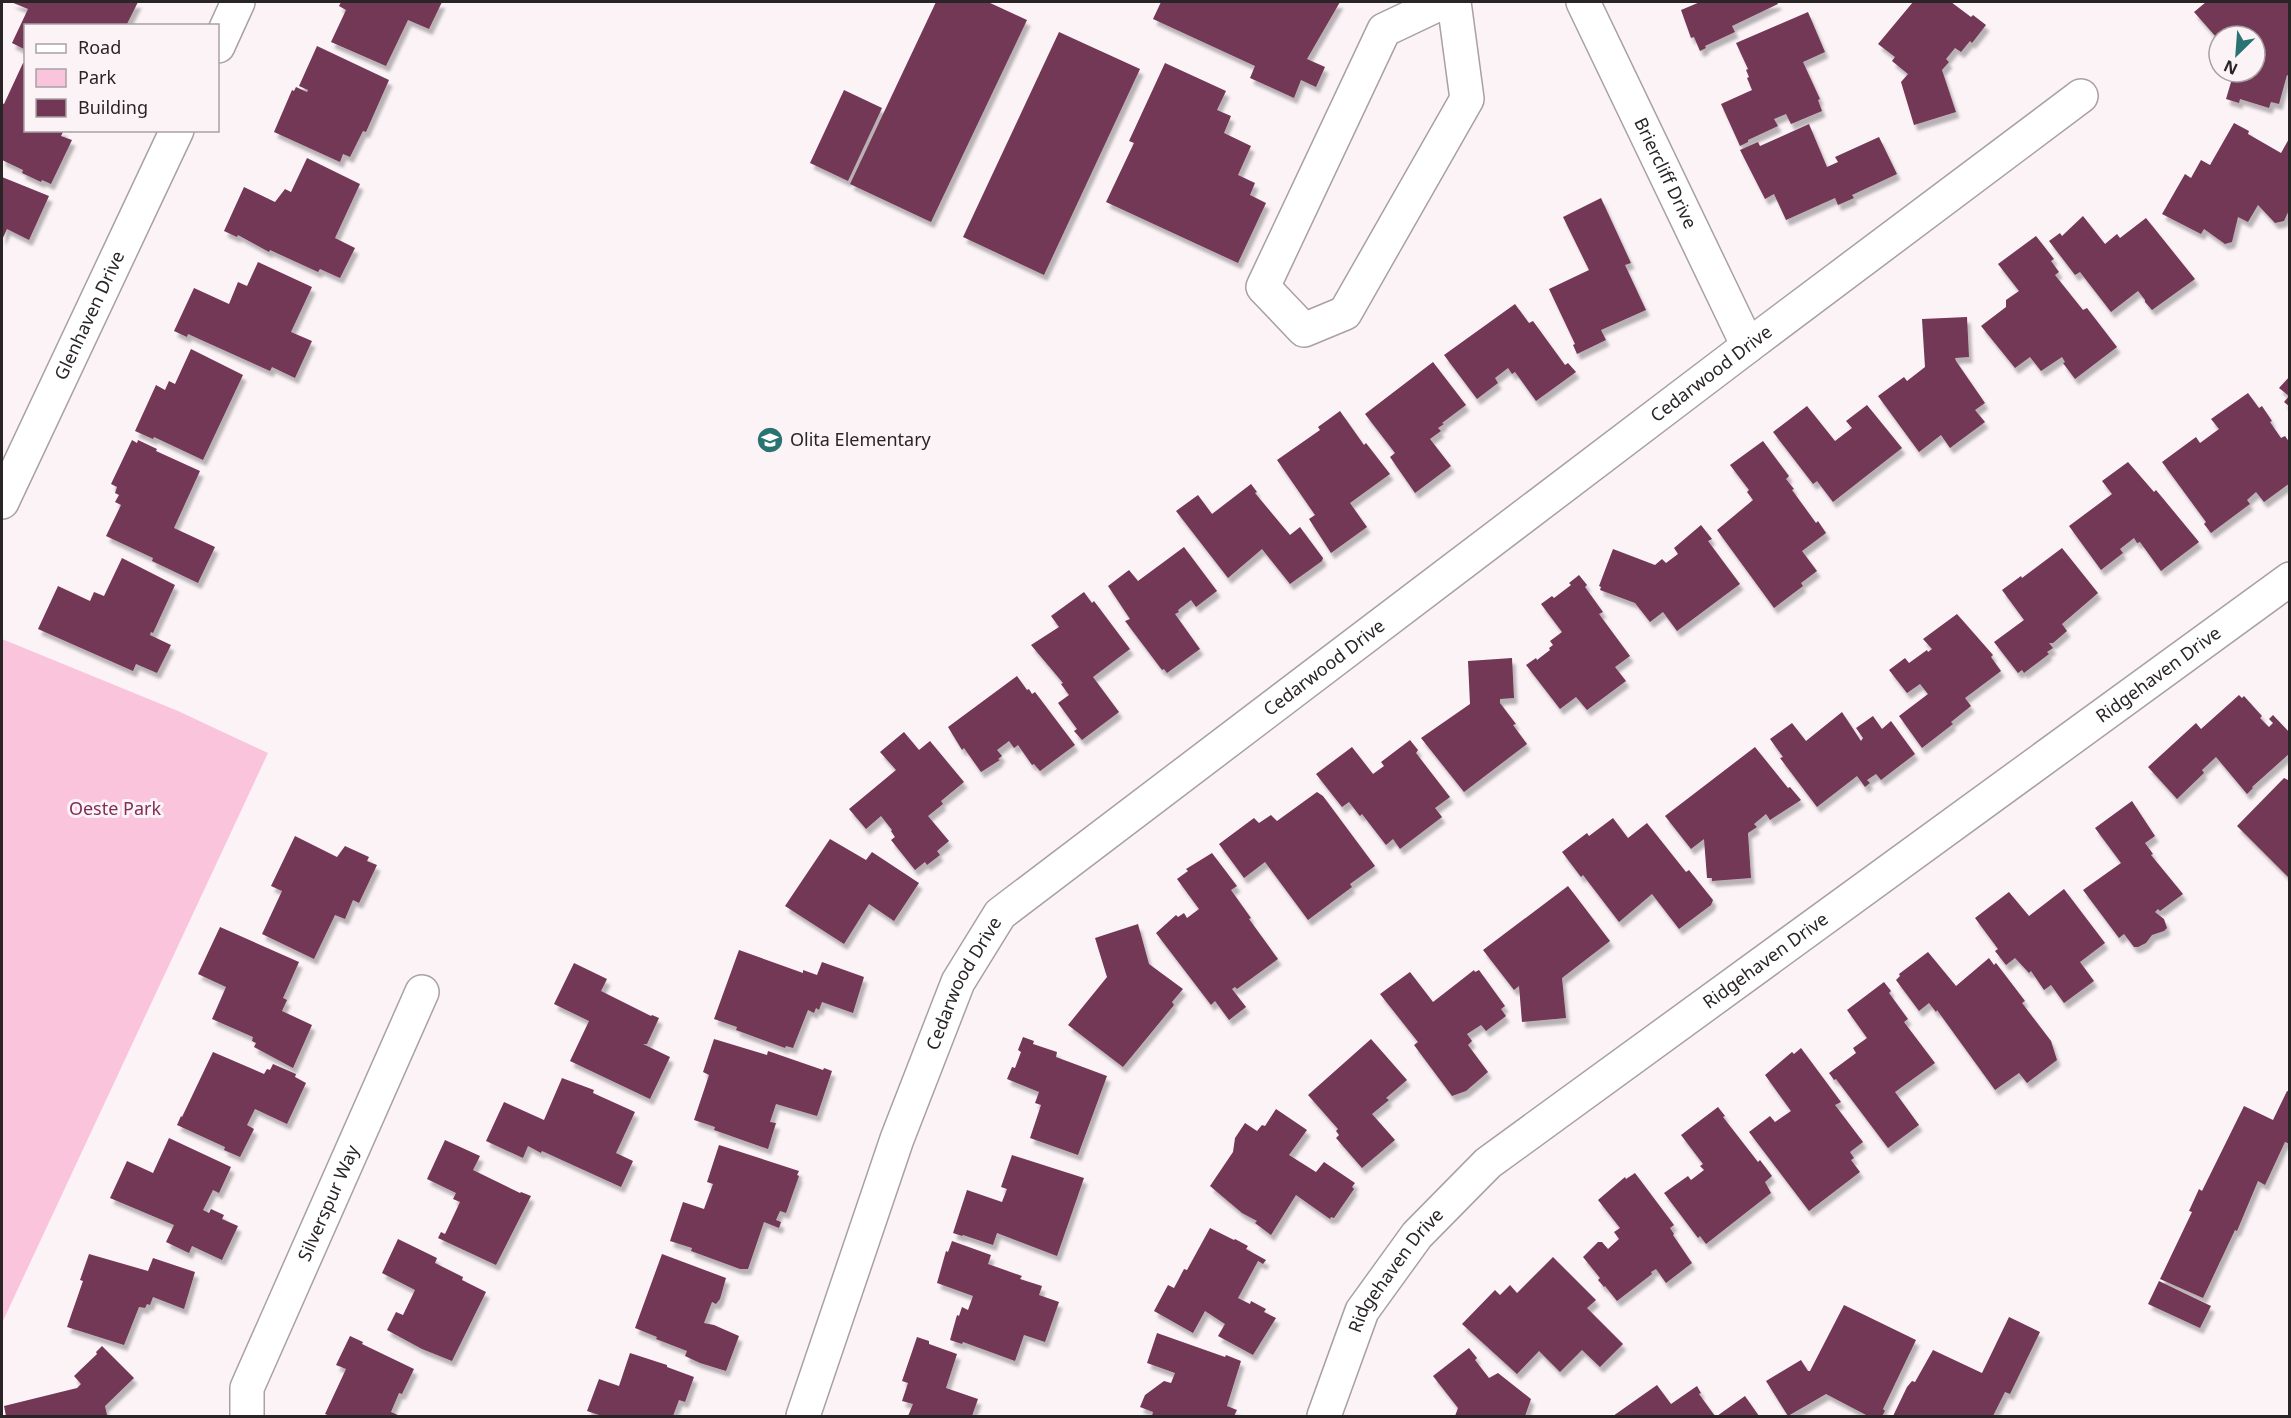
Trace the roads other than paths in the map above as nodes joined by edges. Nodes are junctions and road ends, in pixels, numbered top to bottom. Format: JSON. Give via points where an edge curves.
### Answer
{"nodes":[{"id":1,"x":238,"y":2,"type":"edge"},
{"id":2,"x":1443,"y":2,"type":"edge"},
{"id":3,"x":1454,"y":2,"type":"edge"},
{"id":4,"x":1583,"y":2,"type":"edge"},
{"id":5,"x":219,"y":44,"type":"edge"},
{"id":6,"x":2081,"y":96,"type":"dead end"},
{"id":7,"x":176,"y":132,"type":"edge"},
{"id":8,"x":1748,"y":346,"type":"junction"},
{"id":9,"x":5,"y":486,"type":"edge"},
{"id":10,"x":2289,"y":580,"type":"edge"},
{"id":11,"x":422,"y":992,"type":"dead end"},
{"id":12,"x":247,"y":1416,"type":"edge"},
{"id":13,"x":803,"y":1416,"type":"edge"},
{"id":14,"x":1324,"y":1416,"type":"edge"}],
"edges":[{"from":1,"to":5,"type":"street"},
{"from":2,"to":3,"type":"street","via":[[1384,30],[1263,287],[1304,330],[1345,313],[1467,99]]},
{"from":4,"to":8,"type":"street","name":"Briercliff Drive"},
{"from":6,"to":8,"type":"street","name":"Cedarwood Drive"},
{"from":7,"to":9,"type":"street","name":"Glenhaven Drive"},
{"from":8,"to":13,"type":"street","name":"Cedarwood Drive","via":[[1000,914],[958,982],[897,1139]]},
{"from":10,"to":14,"type":"street","name":"Ridgehaven Drive","via":[[1488,1163],[1418,1235],[1362,1311]]},
{"from":11,"to":12,"type":"street","name":"Silverspur Way","via":[[247,1388]]}]}
